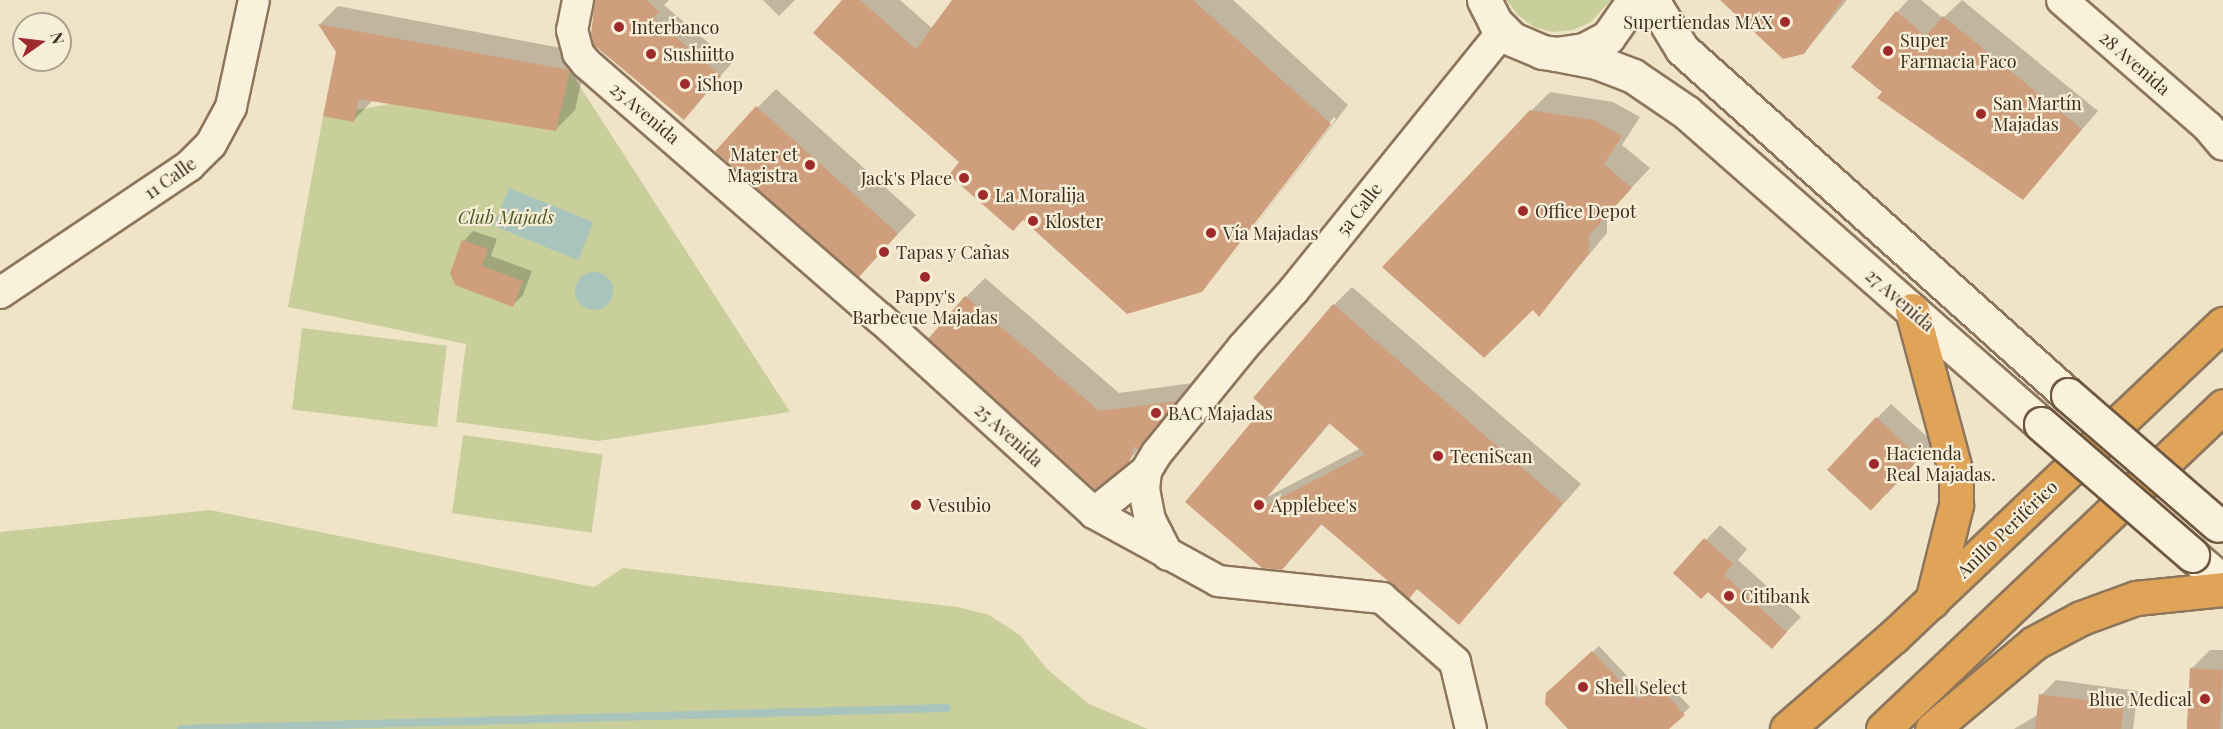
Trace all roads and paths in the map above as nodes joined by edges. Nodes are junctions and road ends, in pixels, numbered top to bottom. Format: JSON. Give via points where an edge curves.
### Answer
{"nodes":[{"id":1,"x":254,"y":0,"type":"edge"},
{"id":2,"x":578,"y":0,"type":"edge"},
{"id":3,"x":1484,"y":0,"type":"edge"},
{"id":4,"x":1634,"y":0,"type":"edge"},
{"id":5,"x":1652,"y":0,"type":"edge"},
{"id":6,"x":2062,"y":0,"type":"edge"},
{"id":7,"x":1503,"y":31,"type":"junction"},
{"id":8,"x":1556,"y":54,"type":"junction"},
{"id":9,"x":2218,"y":135,"type":"edge"},
{"id":10,"x":0,"y":294,"type":"edge"},
{"id":11,"x":1912,"y":310,"type":"junction"},
{"id":12,"x":2223,"y":324,"type":"edge"},
{"id":13,"x":2223,"y":406,"type":"edge"},
{"id":14,"x":1146,"y":471,"type":"junction"},
{"id":15,"x":1094,"y":513,"type":"junction"},
{"id":16,"x":2220,"y":528,"type":"edge"},
{"id":17,"x":1168,"y":555,"type":"junction"},
{"id":18,"x":2223,"y":582,"type":"edge"},
{"id":19,"x":2223,"y":589,"type":"edge"},
{"id":20,"x":1932,"y":601,"type":"junction"},
{"id":21,"x":1471,"y":729,"type":"edge"},
{"id":22,"x":1787,"y":729,"type":"edge"},
{"id":23,"x":1883,"y":729,"type":"edge"},
{"id":24,"x":1932,"y":729,"type":"edge"}],
"edges":[{"from":1,"to":10,"type":"street","name":"11 Calle","via":[[228,116],[211,144],[189,166]]},
{"from":2,"to":15,"type":"street","name":"25 Avenida","via":[[572,30],[586,63],[881,319]]},
{"from":3,"to":7,"type":"street"},
{"from":4,"to":8,"type":"street","via":[[1608,37],[1584,50]]},
{"from":5,"to":16,"type":"street","bridge":true,"via":[[1682,49]]},
{"from":6,"to":9,"type":"street","name":"28 Avenida"},
{"from":7,"to":8,"type":"street","name":"27 Avenida","via":[[1524,46]]},
{"from":7,"to":14,"type":"street","name":"5a Calle"},
{"from":8,"to":11,"type":"street","name":"27 Avenida","via":[[1597,62],[1634,76],[1686,112]]},
{"from":11,"to":18,"type":"street","name":"27 Avenida","bridge":true},
{"from":11,"to":20,"type":"highway","via":[[1956,472],[1956,505]]},
{"from":12,"to":20,"type":"highway","name":"Anillo Periférico"},
{"from":13,"to":23,"type":"highway"},
{"from":14,"to":15,"type":"street","name":"5a Calle"},
{"from":14,"to":17,"type":"street","via":[[1144,490],[1150,520]]},
{"from":15,"to":17,"type":"street","name":"25 Avenida"},
{"from":17,"to":21,"type":"street","name":"25 Avenida","via":[[1218,581],[1241,587],[1382,598],[1455,662]]},
{"from":19,"to":24,"type":"highway","via":[[2136,598],[2081,618],[2034,643]]},
{"from":20,"to":22,"type":"highway","name":"Anillo Periférico"}]}
